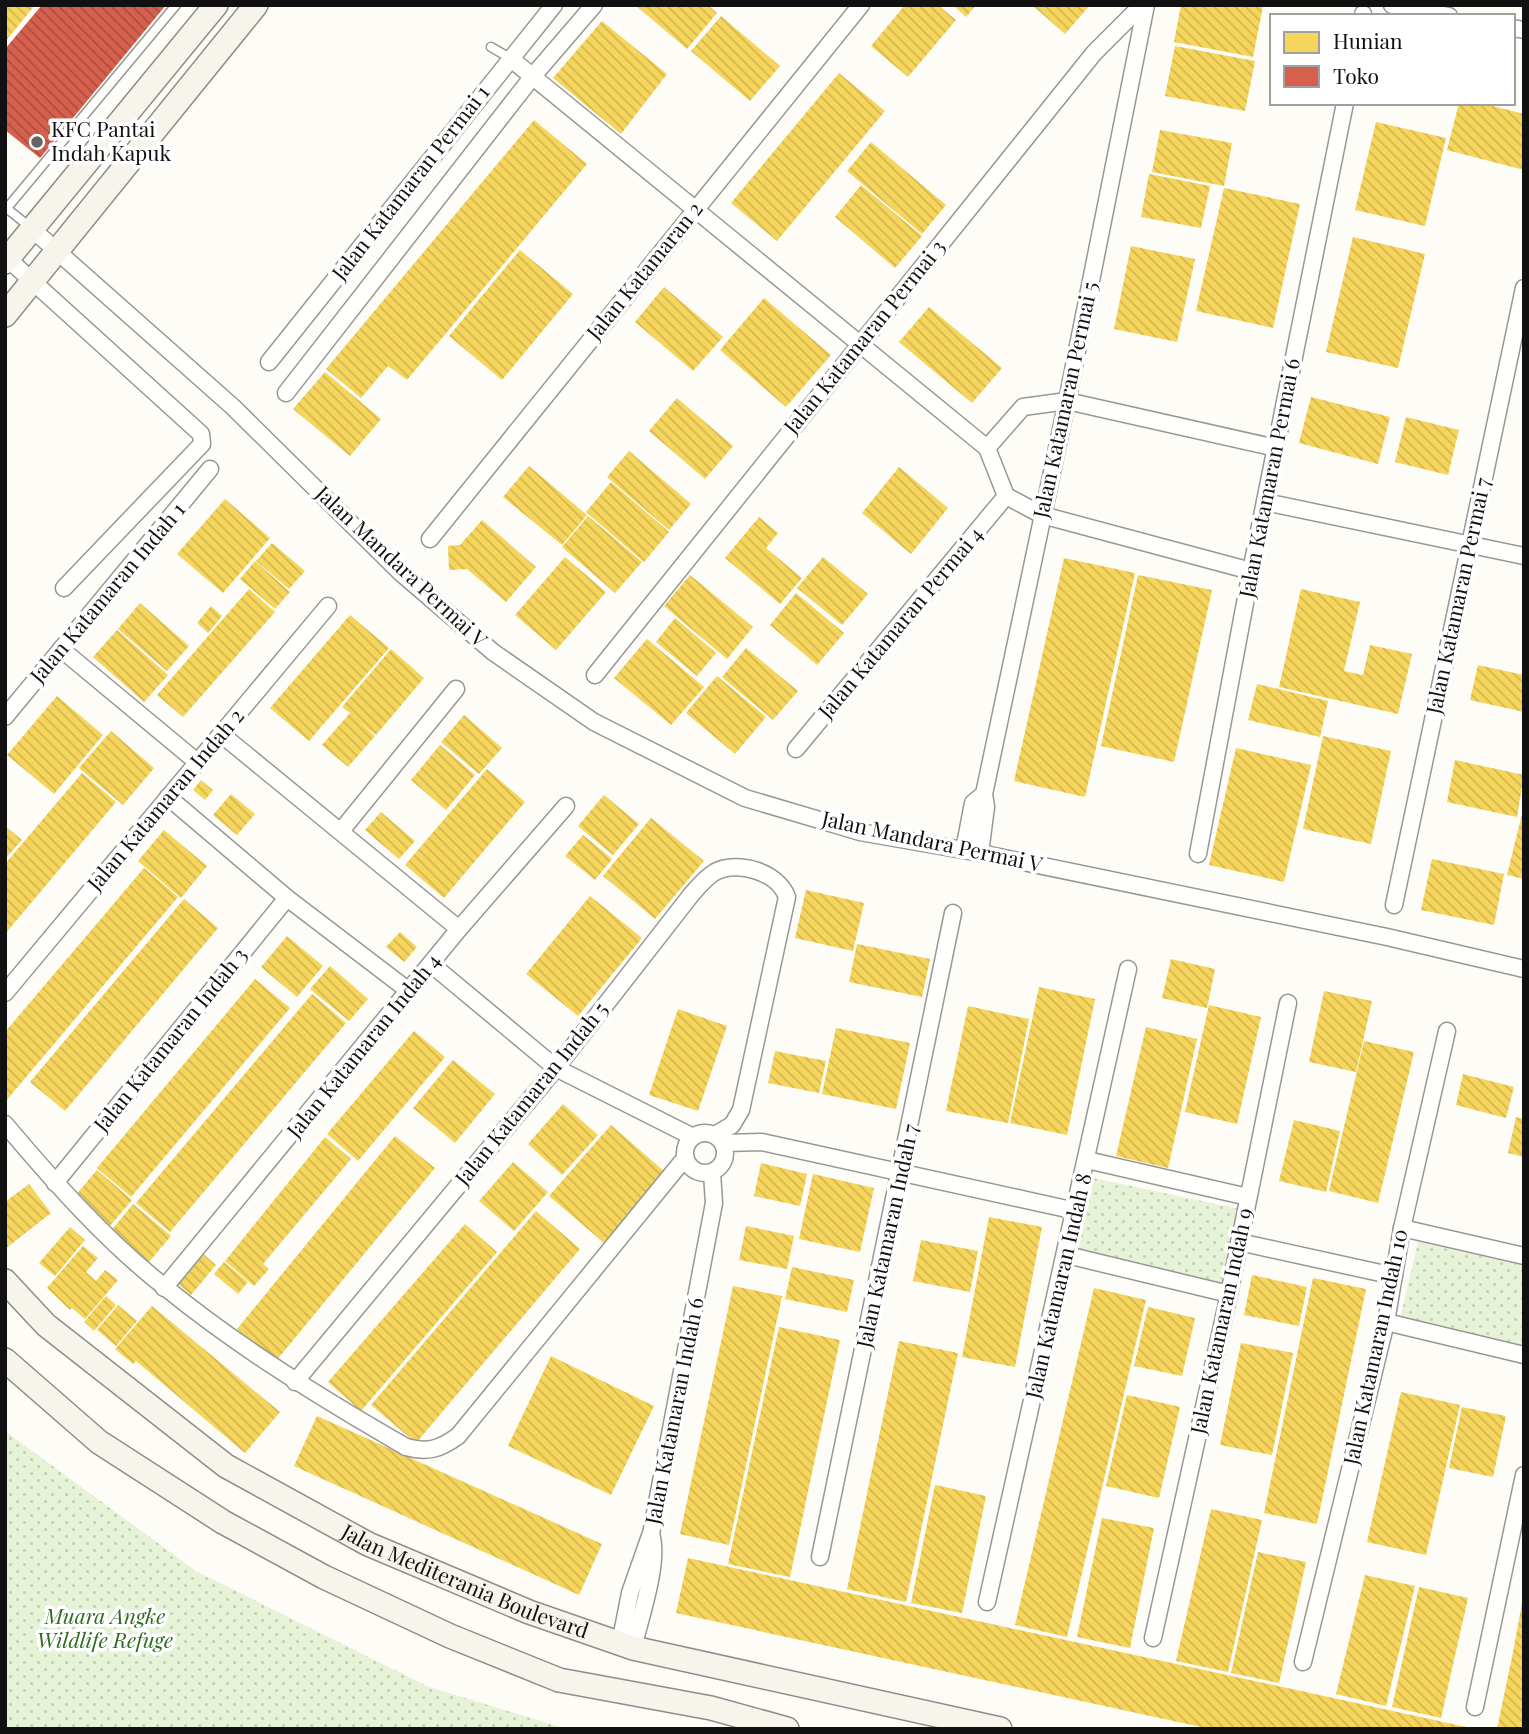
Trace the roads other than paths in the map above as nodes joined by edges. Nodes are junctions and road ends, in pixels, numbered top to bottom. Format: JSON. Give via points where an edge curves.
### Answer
{"nodes":[{"id":1,"x":176,"y":5,"type":"edge"},
{"id":2,"x":216,"y":5,"type":"edge"},
{"id":3,"x":256,"y":5,"type":"edge"},
{"id":4,"x":554,"y":5,"type":"edge"},
{"id":5,"x":593,"y":5,"type":"edge"},
{"id":6,"x":862,"y":5,"type":"edge"},
{"id":7,"x":1144,"y":5,"type":"edge"},
{"id":8,"x":1392,"y":5,"type":"edge"},
{"id":9,"x":1439,"y":14,"type":"edge"},
{"id":10,"x":491,"y":47,"type":"dead end"},
{"id":11,"x":510,"y":58,"type":"junction"},
{"id":12,"x":533,"y":76,"type":"junction"},
{"id":13,"x":1345,"y":105,"type":"edge"},
{"id":14,"x":6,"y":207,"type":"edge"},
{"id":15,"x":695,"y":209,"type":"junction"},
{"id":16,"x":32,"y":229,"type":"junction"},
{"id":17,"x":57,"y":251,"type":"junction"},
{"id":18,"x":6,"y":260,"type":"edge"},
{"id":19,"x":33,"y":282,"type":"junction"},
{"id":20,"x":1524,"y":288,"type":"edge"},
{"id":21,"x":5,"y":315,"type":"edge"},
{"id":22,"x":860,"y":342,"type":"junction"},
{"id":23,"x":269,"y":362,"type":"dead end"},
{"id":24,"x":286,"y":393,"type":"dead end"},
{"id":25,"x":1067,"y":401,"type":"junction"},
{"id":26,"x":987,"y":448,"type":"junction"},
{"id":27,"x":1276,"y":448,"type":"junction"},
{"id":28,"x":210,"y":469,"type":"dead end"},
{"id":29,"x":1006,"y":496,"type":"junction"},
{"id":30,"x":1265,"y":502,"type":"junction"},
{"id":31,"x":1042,"y":515,"type":"junction"},
{"id":32,"x":430,"y":539,"type":"dead end"},
{"id":33,"x":1469,"y":544,"type":"junction"},
{"id":34,"x":1524,"y":556,"type":"edge"},
{"id":35,"x":1251,"y":571,"type":"junction"},
{"id":36,"x":64,"y":588,"type":"dead end"},
{"id":37,"x":328,"y":606,"type":"dead end"},
{"id":38,"x":61,"y":649,"type":"junction"},
{"id":39,"x":595,"y":675,"type":"dead end"},
{"id":40,"x":456,"y":689,"type":"dead end"},
{"id":41,"x":5,"y":717,"type":"edge"},
{"id":42,"x":221,"y":734,"type":"junction"},
{"id":43,"x":796,"y":749,"type":"dead end"},
{"id":44,"x":197,"y":762,"type":"junction"},
{"id":45,"x":168,"y":797,"type":"junction"},
{"id":46,"x":566,"y":806,"type":"dead end"},
{"id":47,"x":341,"y":831,"type":"junction"},
{"id":48,"x":972,"y":851,"type":"junction"},
{"id":49,"x":1198,"y":854,"type":"dead end"},
{"id":50,"x":287,"y":898,"type":"junction"},
{"id":51,"x":1394,"y":905,"type":"dead end"},
{"id":52,"x":953,"y":914,"type":"dead end"},
{"id":53,"x":459,"y":929,"type":"junction"},
{"id":54,"x":431,"y":964,"type":"junction"},
{"id":55,"x":1128,"y":969,"type":"dead end"},
{"id":56,"x":1524,"y":969,"type":"edge"},
{"id":57,"x":409,"y":991,"type":"junction"},
{"id":58,"x":5,"y":993,"type":"edge"},
{"id":59,"x":1288,"y":1003,"type":"dead end"},
{"id":60,"x":1447,"y":1031,"type":"dead end"},
{"id":61,"x":556,"y":1068,"type":"junction"},
{"id":62,"x":5,"y":1125,"type":"edge"},
{"id":63,"x":693,"y":1137,"type":"junction"},
{"id":64,"x":719,"y":1139,"type":"junction"},
{"id":65,"x":685,"y":1158,"type":"junction"},
{"id":66,"x":1087,"y":1160,"type":"junction"},
{"id":67,"x":902,"y":1170,"type":"junction"},
{"id":68,"x":712,"y":1173,"type":"junction"},
{"id":69,"x":55,"y":1183,"type":"junction"},
{"id":70,"x":1248,"y":1197,"type":"junction"},
{"id":71,"x":1076,"y":1210,"type":"junction"},
{"id":72,"x":1402,"y":1228,"type":"junction"},
{"id":73,"x":1239,"y":1242,"type":"junction"},
{"id":74,"x":1067,"y":1255,"type":"junction"},
{"id":75,"x":1524,"y":1256,"type":"edge"},
{"id":76,"x":1394,"y":1276,"type":"junction"},
{"id":77,"x":5,"y":1281,"type":"edge"},
{"id":78,"x":164,"y":1288,"type":"junction"},
{"id":79,"x":1229,"y":1294,"type":"junction"},
{"id":80,"x":1386,"y":1322,"type":"junction"},
{"id":81,"x":1524,"y":1354,"type":"edge"},
{"id":82,"x":5,"y":1360,"type":"edge"},
{"id":83,"x":295,"y":1382,"type":"junction"},
{"id":84,"x":1524,"y":1475,"type":"edge"},
{"id":85,"x":820,"y":1558,"type":"dead end"},
{"id":86,"x":987,"y":1602,"type":"dead end"},
{"id":87,"x":1153,"y":1638,"type":"dead end"},
{"id":88,"x":627,"y":1646,"type":"junction"},
{"id":89,"x":1303,"y":1662,"type":"dead end"},
{"id":90,"x":1475,"y":1707,"type":"dead end"},
{"id":91,"x":774,"y":1727,"type":"edge"},
{"id":92,"x":992,"y":1728,"type":"edge"}],
"edges":[{"from":1,"to":14,"type":"lane"},
{"from":2,"to":16,"type":"street"},
{"from":3,"to":17,"type":"street"},
{"from":4,"to":11,"type":"street","name":"Jalan Katamaran Permai 1"},
{"from":5,"to":12,"type":"street"},
{"from":6,"to":15,"type":"street","name":"Jalan Katamaran 2"},
{"from":7,"to":22,"type":"street","name":"Jalan Katamaran Permai 3","via":[[1094,53]]},
{"from":7,"to":25,"type":"street","name":"Jalan Katamaran Permai 5"},
{"from":8,"to":9,"type":"street"},
{"from":10,"to":11,"type":"lane"},
{"from":11,"to":12,"type":"street"},
{"from":11,"to":23,"type":"street","name":"Jalan Katamaran Permai 1"},
{"from":12,"to":15,"type":"street"},
{"from":12,"to":24,"type":"street"},
{"from":13,"to":27,"type":"street","name":"Jalan Katamaran Permai 6"},
{"from":14,"to":16,"type":"lane"},
{"from":15,"to":22,"type":"street"},
{"from":15,"to":32,"type":"street","name":"Jalan Katamaran 2"},
{"from":16,"to":17,"type":"street","name":"Jalan Mandara Permai V"},
{"from":16,"to":18,"type":"street"},
{"from":17,"to":19,"type":"street"},
{"from":17,"to":48,"type":"street","name":"Jalan Mandara Permai V","via":[[233,407],[401,573],[493,652],[594,722],[745,798],[860,832]]},
{"from":18,"to":19,"type":"street","name":"Jalan Katamaran Indah 1"},
{"from":19,"to":21,"type":"street"},
{"from":19,"to":36,"type":"street","name":"Jalan Katamaran Indah 1","via":[[201,434],[202,444]]},
{"from":20,"to":33,"type":"street","name":"Jalan Katamaran Permai 7"},
{"from":22,"to":26,"type":"street"},
{"from":22,"to":39,"type":"street","name":"Jalan Katamaran Permai 3"},
{"from":25,"to":26,"type":"street","via":[[1023,407]]},
{"from":25,"to":27,"type":"street"},
{"from":25,"to":31,"type":"street","name":"Jalan Katamaran Permai 5"},
{"from":26,"to":29,"type":"street"},
{"from":27,"to":30,"type":"street","name":"Jalan Katamaran Permai 6"},
{"from":28,"to":38,"type":"street","name":"Jalan Katamaran Indah 1"},
{"from":29,"to":31,"type":"street"},
{"from":29,"to":43,"type":"street","name":"Jalan Katamaran Permai 4"},
{"from":30,"to":33,"type":"street"},
{"from":30,"to":35,"type":"street","name":"Jalan Katamaran Permai 6"},
{"from":31,"to":35,"type":"street"},
{"from":31,"to":48,"type":"street","name":"Jalan Katamaran Permai 5","via":[[984,794],[974,803]]},
{"from":33,"to":34,"type":"street"},
{"from":33,"to":51,"type":"street","name":"Jalan Katamaran Permai 7"},
{"from":35,"to":49,"type":"street","name":"Jalan Katamaran Permai 6"},
{"from":37,"to":42,"type":"street","name":"Jalan Katamaran Indah 2"},
{"from":38,"to":41,"type":"street","name":"Jalan Katamaran Indah 1"},
{"from":38,"to":44,"type":"street"},
{"from":40,"to":47,"type":"street"},
{"from":42,"to":44,"type":"street","name":"Jalan Katamaran Indah 2"},
{"from":42,"to":47,"type":"street"},
{"from":44,"to":45,"type":"street","name":"Jalan Katamaran Indah 2"},
{"from":45,"to":50,"type":"street"},
{"from":45,"to":58,"type":"street","name":"Jalan Katamaran Indah 2"},
{"from":46,"to":53,"type":"street","name":"Jalan Katamaran Indah 4"},
{"from":47,"to":53,"type":"street"},
{"from":48,"to":56,"type":"street","name":"Jalan Mandara Permai V"},
{"from":50,"to":57,"type":"street"},
{"from":50,"to":69,"type":"street","name":"Jalan Katamaran Indah 3"},
{"from":52,"to":67,"type":"street","name":"Jalan Katamaran Indah 7"},
{"from":53,"to":54,"type":"street","name":"Jalan Katamaran Indah 4"},
{"from":54,"to":57,"type":"street","name":"Jalan Katamaran Indah 4"},
{"from":54,"to":61,"type":"street"},
{"from":55,"to":66,"type":"street","name":"Jalan Katamaran Indah 8"},
{"from":57,"to":78,"type":"street","name":"Jalan Katamaran Indah 4"},
{"from":59,"to":70,"type":"street","name":"Jalan Katamaran Indah 9"},
{"from":60,"to":72,"type":"street","name":"Jalan Katamaran Indah 10"},
{"from":61,"to":63,"type":"street"},
{"from":61,"to":64,"type":"street","name":"Jalan Katamaran Indah 5","via":[[691,895],[713,873],[730,866],[748,868],[777,883],[787,897],[741,1110]]},
{"from":61,"to":83,"type":"street","name":"Jalan Katamaran Indah 5"},
{"from":62,"to":69,"type":"street"},
{"from":63,"to":64,"type":"street","via":[[704,1133]]},
{"from":63,"to":65,"type":"street"},
{"from":64,"to":67,"type":"street","via":[[762,1142]]},
{"from":64,"to":68,"type":"street","via":[[726,1155],[722,1166]]},
{"from":65,"to":68,"type":"street","via":[[701,1174]]},
{"from":65,"to":83,"type":"street","via":[[468,1424],[443,1447],[419,1451],[406,1447]]},
{"from":66,"to":70,"type":"street"},
{"from":66,"to":71,"type":"street","name":"Jalan Katamaran Indah 8"},
{"from":67,"to":71,"type":"street"},
{"from":67,"to":85,"type":"street","name":"Jalan Katamaran Indah 7"},
{"from":68,"to":88,"type":"street","name":"Jalan Katamaran Indah 6","via":[[714,1203],[651,1534],[630,1593]]},
{"from":69,"to":78,"type":"street"},
{"from":70,"to":73,"type":"street","name":"Jalan Katamaran Indah 9"},
{"from":71,"to":74,"type":"street","name":"Jalan Katamaran Indah 8"},
{"from":72,"to":75,"type":"street"},
{"from":72,"to":76,"type":"street","name":"Jalan Katamaran Indah 10"},
{"from":73,"to":76,"type":"street"},
{"from":73,"to":79,"type":"street","name":"Jalan Katamaran Indah 9"},
{"from":74,"to":79,"type":"street"},
{"from":74,"to":86,"type":"street","name":"Jalan Katamaran Indah 8"},
{"from":76,"to":80,"type":"street","name":"Jalan Katamaran Indah 10"},
{"from":77,"to":88,"type":"street","name":"Jalan Mediterania Boulevard","via":[[46,1325],[226,1466],[368,1544],[529,1612]]},
{"from":78,"to":83,"type":"street"},
{"from":79,"to":87,"type":"street","name":"Jalan Katamaran Indah 9"},
{"from":80,"to":81,"type":"street"},
{"from":80,"to":89,"type":"street","name":"Jalan Katamaran Indah 10"},
{"from":82,"to":91,"type":"street","via":[[99,1442],[223,1522],[324,1577],[559,1680]]},
{"from":84,"to":90,"type":"street"},
{"from":88,"to":92,"type":"street","name":"Jalan Mediterania Boulevard"}]}
